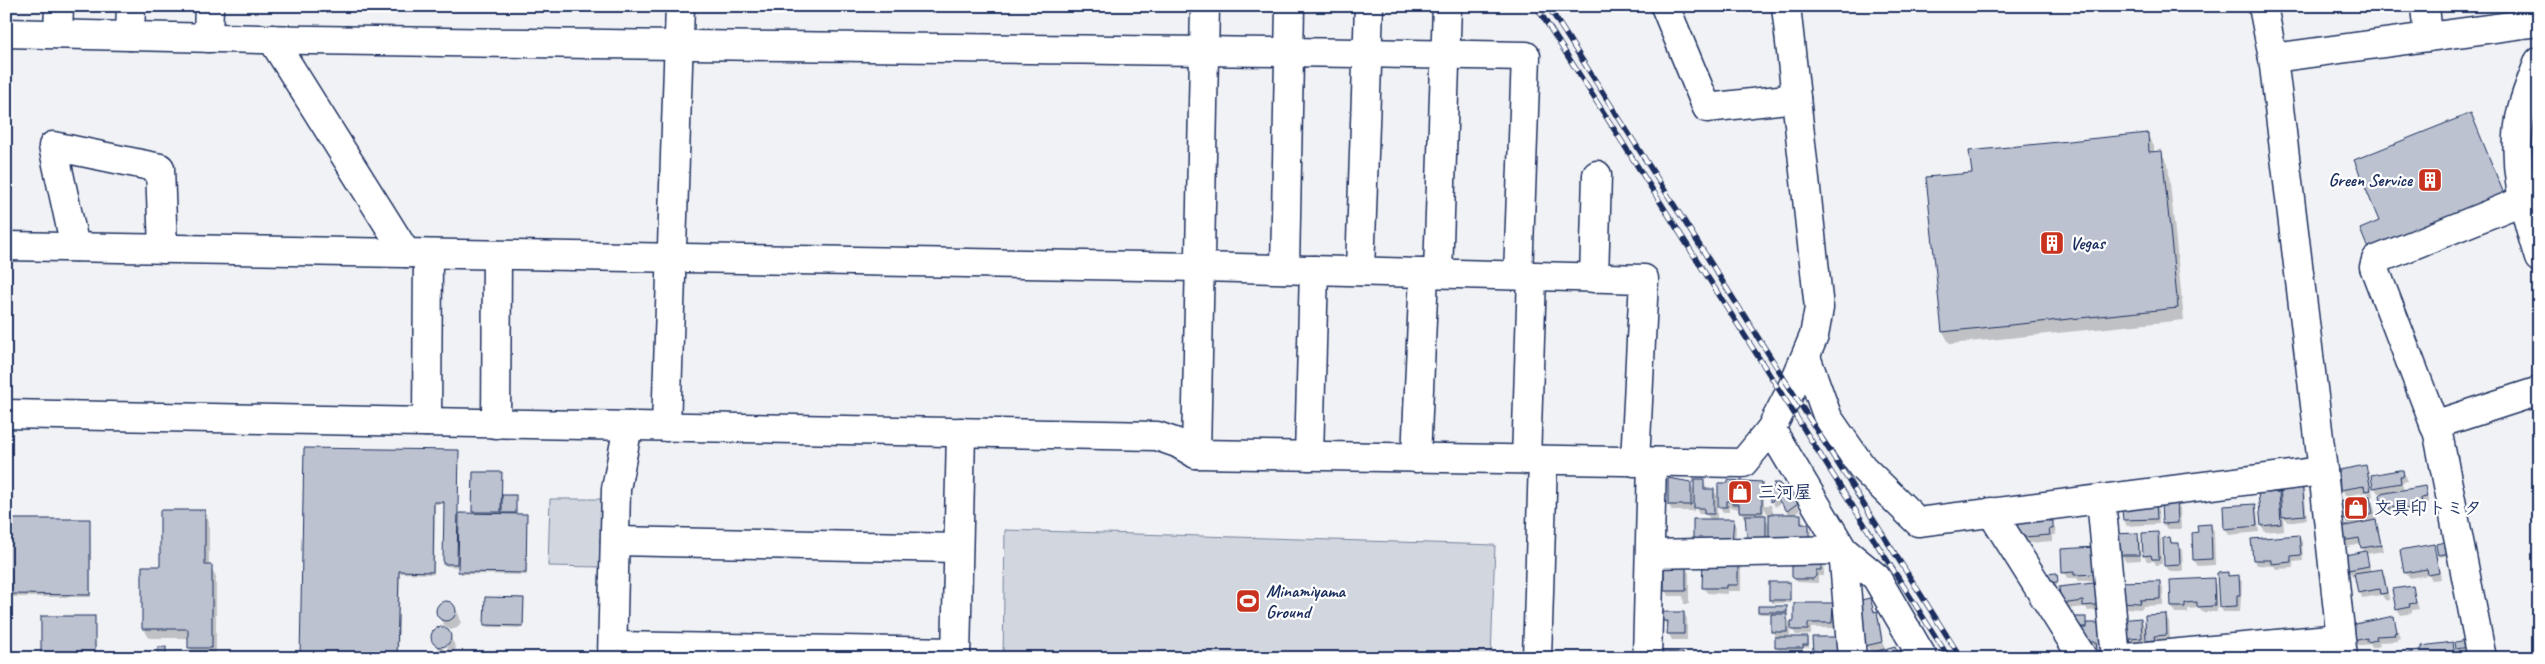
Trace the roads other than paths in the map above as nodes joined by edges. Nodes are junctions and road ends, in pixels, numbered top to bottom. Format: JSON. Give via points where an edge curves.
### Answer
{"nodes":[{"id":1,"x":58,"y":6,"type":"edge"},
{"id":2,"x":131,"y":6,"type":"edge"},
{"id":3,"x":209,"y":6,"type":"edge"},
{"id":4,"x":680,"y":6,"type":"edge"},
{"id":5,"x":1206,"y":6,"type":"edge"},
{"id":6,"x":1290,"y":6,"type":"edge"},
{"id":7,"x":1369,"y":6,"type":"edge"},
{"id":8,"x":1447,"y":6,"type":"edge"},
{"id":9,"x":1665,"y":6,"type":"edge"},
{"id":10,"x":1786,"y":6,"type":"edge"},
{"id":11,"x":2263,"y":6,"type":"edge"},
{"id":12,"x":2424,"y":6,"type":"edge"},
{"id":13,"x":2539,"y":22,"type":"edge"},
{"id":14,"x":6,"y":33,"type":"edge"},
{"id":15,"x":58,"y":34,"type":"junction"},
{"id":16,"x":130,"y":36,"type":"junction"},
{"id":17,"x":2428,"y":37,"type":"junction"},
{"id":18,"x":208,"y":38,"type":"junction"},
{"id":19,"x":272,"y":40,"type":"junction"},
{"id":20,"x":678,"y":46,"type":"junction"},
{"id":21,"x":1204,"y":50,"type":"junction"},
{"id":22,"x":1289,"y":51,"type":"junction"},
{"id":23,"x":1367,"y":53,"type":"junction"},
{"id":24,"x":1446,"y":55,"type":"junction"},
{"id":25,"x":2273,"y":58,"type":"junction"},
{"id":26,"x":2539,"y":61,"type":"edge"},
{"id":27,"x":1796,"y":98,"type":"junction"},
{"id":28,"x":1597,"y":175,"type":"dead end"},
{"id":29,"x":2522,"y":201,"type":"junction"},
{"id":30,"x":6,"y":246,"type":"edge"},
{"id":31,"x":75,"y":248,"type":"junction"},
{"id":32,"x":163,"y":249,"type":"junction"},
{"id":33,"x":417,"y":254,"type":"junction"},
{"id":34,"x":498,"y":255,"type":"junction"},
{"id":35,"x":671,"y":258,"type":"junction"},
{"id":36,"x":2539,"y":258,"type":"edge"},
{"id":37,"x":1200,"y":266,"type":"junction"},
{"id":38,"x":1284,"y":269,"type":"junction"},
{"id":39,"x":1314,"y":270,"type":"junction"},
{"id":40,"x":1360,"y":271,"type":"junction"},
{"id":41,"x":1431,"y":273,"type":"junction"},
{"id":42,"x":1525,"y":276,"type":"junction"},
{"id":43,"x":1594,"y":278,"type":"junction"},
{"id":44,"x":1806,"y":357,"type":"junction"},
{"id":45,"x":2539,"y":391,"type":"edge"},
{"id":46,"x":6,"y":414,"type":"edge"},
{"id":47,"x":427,"y":422,"type":"junction"},
{"id":48,"x":496,"y":424,"type":"junction"},
{"id":49,"x":2434,"y":425,"type":"junction"},
{"id":50,"x":628,"y":426,"type":"junction"},
{"id":51,"x":666,"y":427,"type":"junction"},
{"id":52,"x":1771,"y":429,"type":"junction"},
{"id":53,"x":960,"y":432,"type":"junction"},
{"id":54,"x":1196,"y":454,"type":"junction"},
{"id":55,"x":1309,"y":456,"type":"junction"},
{"id":56,"x":1416,"y":458,"type":"junction"},
{"id":57,"x":1534,"y":460,"type":"junction"},
{"id":58,"x":1643,"y":462,"type":"junction"},
{"id":59,"x":2323,"y":471,"type":"junction"},
{"id":60,"x":2101,"y":499,"type":"junction"},
{"id":61,"x":1991,"y":512,"type":"junction"},
{"id":62,"x":615,"y":541,"type":"junction"},
{"id":63,"x":958,"y":548,"type":"junction"},
{"id":64,"x":1843,"y":550,"type":"junction"},
{"id":65,"x":1651,"y":554,"type":"junction"},
{"id":66,"x":2342,"y":648,"type":"edge"},
{"id":67,"x":612,"y":652,"type":"edge"},
{"id":68,"x":956,"y":655,"type":"edge"},
{"id":69,"x":2179,"y":655,"type":"edge"},
{"id":70,"x":1537,"y":658,"type":"edge"},
{"id":71,"x":1647,"y":658,"type":"edge"},
{"id":72,"x":1852,"y":658,"type":"edge"},
{"id":73,"x":1924,"y":658,"type":"edge"},
{"id":74,"x":2083,"y":658,"type":"edge"},
{"id":75,"x":2116,"y":658,"type":"edge"},
{"id":76,"x":2126,"y":658,"type":"edge"},
{"id":77,"x":2482,"y":658,"type":"edge"}],
"edges":[{"from":1,"to":15,"type":"street"},
{"from":2,"to":16,"type":"street"},
{"from":3,"to":18,"type":"street"},
{"from":4,"to":20,"type":"street"},
{"from":5,"to":21,"type":"street"},
{"from":6,"to":22,"type":"street"},
{"from":7,"to":23,"type":"street"},
{"from":8,"to":24,"type":"street"},
{"from":9,"to":27,"type":"street","via":[[1707,108]]},
{"from":10,"to":27,"type":"street"},
{"from":11,"to":25,"type":"street"},
{"from":12,"to":17,"type":"street"},
{"from":13,"to":17,"type":"street"},
{"from":14,"to":15,"type":"street"},
{"from":15,"to":16,"type":"street"},
{"from":16,"to":18,"type":"street"},
{"from":17,"to":25,"type":"street"},
{"from":18,"to":19,"type":"street"},
{"from":19,"to":20,"type":"street"},
{"from":19,"to":33,"type":"street"},
{"from":20,"to":21,"type":"street"},
{"from":20,"to":35,"type":"street"},
{"from":21,"to":22,"type":"street"},
{"from":21,"to":37,"type":"street"},
{"from":22,"to":23,"type":"street"},
{"from":22,"to":38,"type":"street"},
{"from":23,"to":24,"type":"street"},
{"from":23,"to":40,"type":"street"},
{"from":24,"to":41,"type":"street"},
{"from":24,"to":42,"type":"street","via":[[1526,56]]},
{"from":25,"to":59,"type":"street"},
{"from":26,"to":29,"type":"street","via":[[2522,109],[2518,141]]},
{"from":27,"to":44,"type":"street","via":[[1819,308]]},
{"from":28,"to":43,"type":"street"},
{"from":29,"to":36,"type":"street"},
{"from":29,"to":49,"type":"street","via":[[2376,260],[2374,267]]},
{"from":30,"to":31,"type":"street"},
{"from":31,"to":32,"type":"street"},
{"from":31,"to":32,"type":"street","via":[[53,146],[160,168]]},
{"from":32,"to":33,"type":"street"},
{"from":33,"to":34,"type":"street"},
{"from":33,"to":47,"type":"street"},
{"from":34,"to":35,"type":"street"},
{"from":34,"to":48,"type":"street"},
{"from":35,"to":37,"type":"street"},
{"from":35,"to":51,"type":"street"},
{"from":37,"to":38,"type":"street"},
{"from":37,"to":54,"type":"street"},
{"from":38,"to":39,"type":"street"},
{"from":39,"to":40,"type":"street"},
{"from":39,"to":55,"type":"street"},
{"from":40,"to":41,"type":"street"},
{"from":41,"to":42,"type":"street"},
{"from":41,"to":56,"type":"street"},
{"from":42,"to":43,"type":"street"},
{"from":42,"to":57,"type":"street"},
{"from":43,"to":58,"type":"street","via":[[1644,279]]},
{"from":44,"to":52,"type":"street"},
{"from":44,"to":61,"type":"street","via":[[1828,418],[1862,467],[1918,522]]},
{"from":45,"to":49,"type":"street"},
{"from":46,"to":47,"type":"street"},
{"from":47,"to":48,"type":"street"},
{"from":48,"to":50,"type":"street"},
{"from":49,"to":77,"type":"street"},
{"from":50,"to":51,"type":"street"},
{"from":50,"to":62,"type":"street","via":[[616,490]]},
{"from":51,"to":53,"type":"street"},
{"from":52,"to":58,"type":"street","via":[[1743,463]]},
{"from":52,"to":64,"type":"street"},
{"from":53,"to":54,"type":"street","via":[[1157,436]]},
{"from":53,"to":63,"type":"street"},
{"from":54,"to":55,"type":"street"},
{"from":55,"to":56,"type":"street"},
{"from":56,"to":57,"type":"street"},
{"from":57,"to":58,"type":"street"},
{"from":57,"to":70,"type":"street"},
{"from":58,"to":65,"type":"street"},
{"from":59,"to":60,"type":"street"},
{"from":59,"to":66,"type":"street"},
{"from":60,"to":61,"type":"street"},
{"from":60,"to":75,"type":"street"},
{"from":61,"to":74,"type":"street"},
{"from":62,"to":63,"type":"street"},
{"from":62,"to":67,"type":"street"},
{"from":63,"to":68,"type":"street"},
{"from":64,"to":65,"type":"street"},
{"from":64,"to":72,"type":"street"},
{"from":64,"to":73,"type":"street","via":[[1876,577]]},
{"from":65,"to":71,"type":"street"},
{"from":66,"to":69,"type":"street"},
{"from":67,"to":68,"type":"street"},
{"from":69,"to":76,"type":"street"}]}
